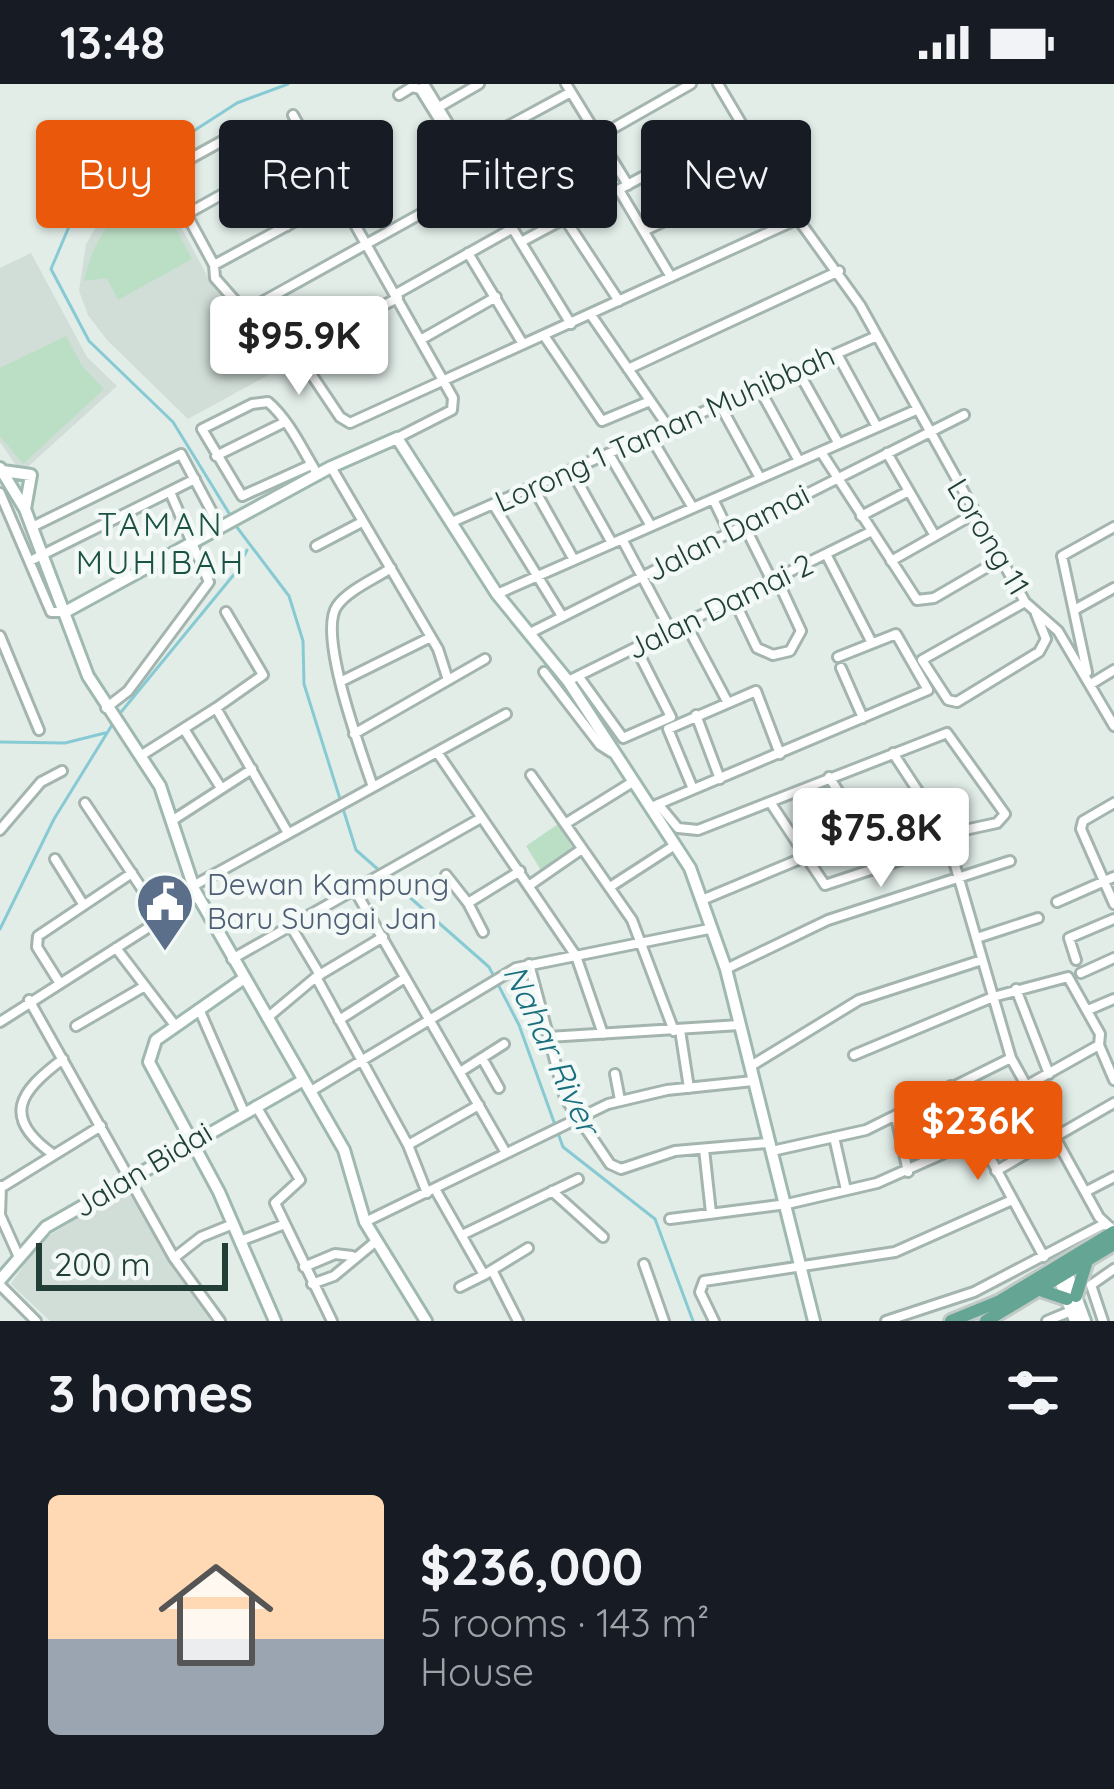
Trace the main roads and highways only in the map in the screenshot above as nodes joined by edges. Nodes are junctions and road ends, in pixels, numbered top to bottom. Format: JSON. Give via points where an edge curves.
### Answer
{"nodes":[{"id":1,"x":1111,"y":1229,"type":"edge"},
{"id":2,"x":1114,"y":1244,"type":"edge"},
{"id":3,"x":1087,"y":1263,"type":"junction"},
{"id":4,"x":1063,"y":1270,"type":"junction"},
{"id":5,"x":1043,"y":1291,"type":"junction"},
{"id":6,"x":1072,"y":1307,"type":"edge"},
{"id":7,"x":951,"y":1321,"type":"edge"},
{"id":8,"x":986,"y":1321,"type":"edge"}],
"edges":[{"from":1,"to":4,"type":"main road"},
{"from":2,"to":3,"type":"main road"},
{"from":3,"to":4,"type":"main road"},
{"from":3,"to":6,"type":"main road"},
{"from":4,"to":5,"type":"main road"},
{"from":4,"to":7,"type":"main road"},
{"from":5,"to":6,"type":"main road"},
{"from":5,"to":8,"type":"main road"}]}
